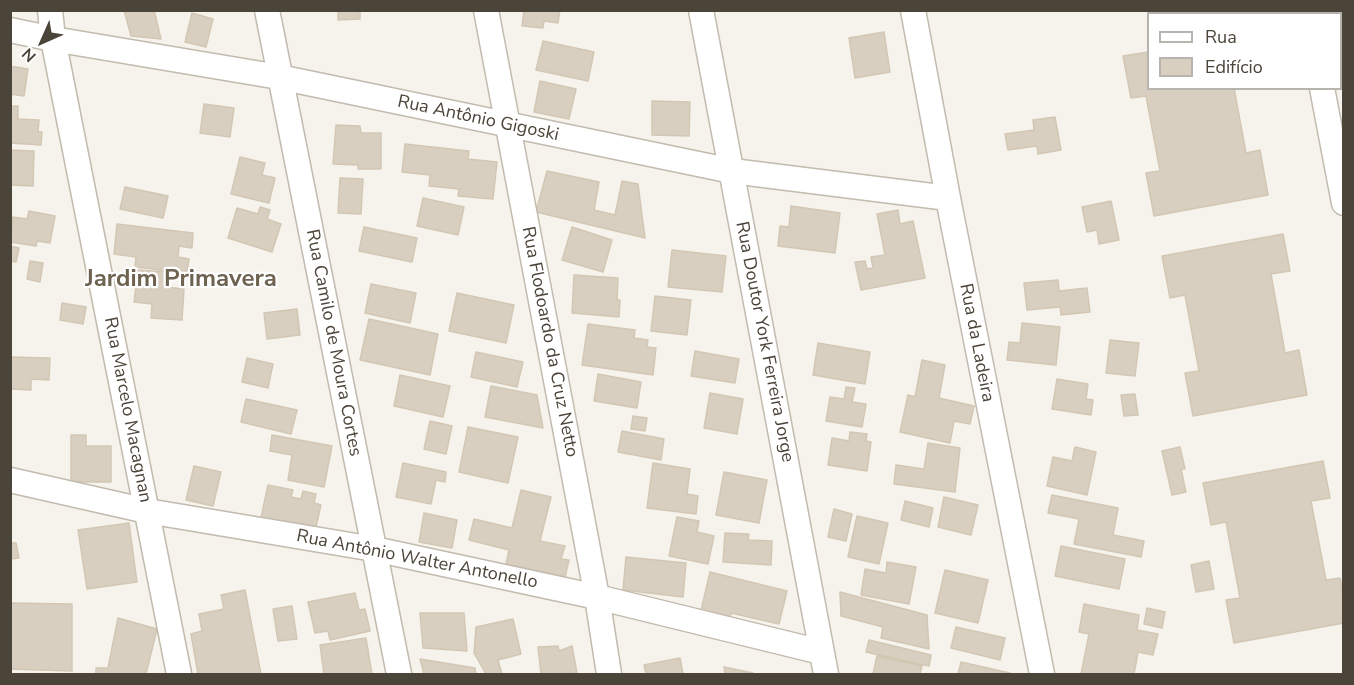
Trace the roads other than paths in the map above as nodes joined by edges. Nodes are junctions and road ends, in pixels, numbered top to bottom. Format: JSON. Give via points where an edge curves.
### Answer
{"nodes":[{"id":1,"x":50,"y":10,"type":"edge"},
{"id":2,"x":267,"y":10,"type":"edge"},
{"id":3,"x":486,"y":10,"type":"edge"},
{"id":4,"x":701,"y":10,"type":"edge"},
{"id":5,"x":913,"y":10,"type":"edge"},
{"id":6,"x":10,"y":30,"type":"edge"},
{"id":7,"x":53,"y":39,"type":"junction"},
{"id":8,"x":279,"y":77,"type":"junction"},
{"id":9,"x":1322,"y":90,"type":"edge"},
{"id":10,"x":509,"y":126,"type":"junction"},
{"id":11,"x":732,"y":171,"type":"junction"},
{"id":12,"x":948,"y":198,"type":"junction"},
{"id":13,"x":1344,"y":203,"type":"edge"},
{"id":14,"x":10,"y":480,"type":"edge"},
{"id":15,"x":147,"y":511,"type":"junction"},
{"id":16,"x":374,"y":549,"type":"junction"},
{"id":17,"x":597,"y":597,"type":"junction"},
{"id":18,"x":824,"y":663,"type":"edge"},
{"id":19,"x":178,"y":675,"type":"edge"},
{"id":20,"x":399,"y":675,"type":"edge"},
{"id":21,"x":609,"y":675,"type":"edge"},
{"id":22,"x":1042,"y":675,"type":"edge"}],
"edges":[{"from":1,"to":7,"type":"street","name":"Rua Marcelo Macagnan"},
{"from":2,"to":8,"type":"street","name":"Rua Camilo de Moura Cortes"},
{"from":3,"to":10,"type":"street","name":"Rua Flodoardo da Cruz Netto"},
{"from":4,"to":11,"type":"street","name":"Rua Doutor York Ferreira Jorge"},
{"from":5,"to":12,"type":"street","name":"Rua da Ladeira"},
{"from":6,"to":7,"type":"street","name":"Rua Antônio Gigoski"},
{"from":7,"to":8,"type":"street","name":"Rua Antônio Gigoski"},
{"from":7,"to":15,"type":"street","name":"Rua Marcelo Macagnan"},
{"from":8,"to":10,"type":"street","name":"Rua Antônio Gigoski"},
{"from":8,"to":16,"type":"street","name":"Rua Camilo de Moura Cortes"},
{"from":9,"to":13,"type":"street"},
{"from":10,"to":11,"type":"street","name":"Rua Antônio Gigoski"},
{"from":10,"to":17,"type":"street","name":"Rua Flodoardo da Cruz Netto"},
{"from":11,"to":12,"type":"street","name":"Rua Antônio Gigoski"},
{"from":11,"to":18,"type":"street","name":"Rua Doutor York Ferreira Jorge"},
{"from":12,"to":22,"type":"street","name":"Rua da Ladeira"},
{"from":14,"to":15,"type":"street","name":"Rua Antônio Walter Antonello"},
{"from":15,"to":16,"type":"street","name":"Rua Antônio Walter Antonello"},
{"from":15,"to":19,"type":"street","name":"Rua Marcelo Macagnan"},
{"from":16,"to":17,"type":"street","name":"Rua Antônio Walter Antonello"},
{"from":16,"to":20,"type":"street","name":"Rua Camilo de Moura Cortes"},
{"from":17,"to":18,"type":"street","name":"Rua Antônio Walter Antonello"},
{"from":17,"to":21,"type":"street","name":"Rua Flodoardo da Cruz Netto"}]}
